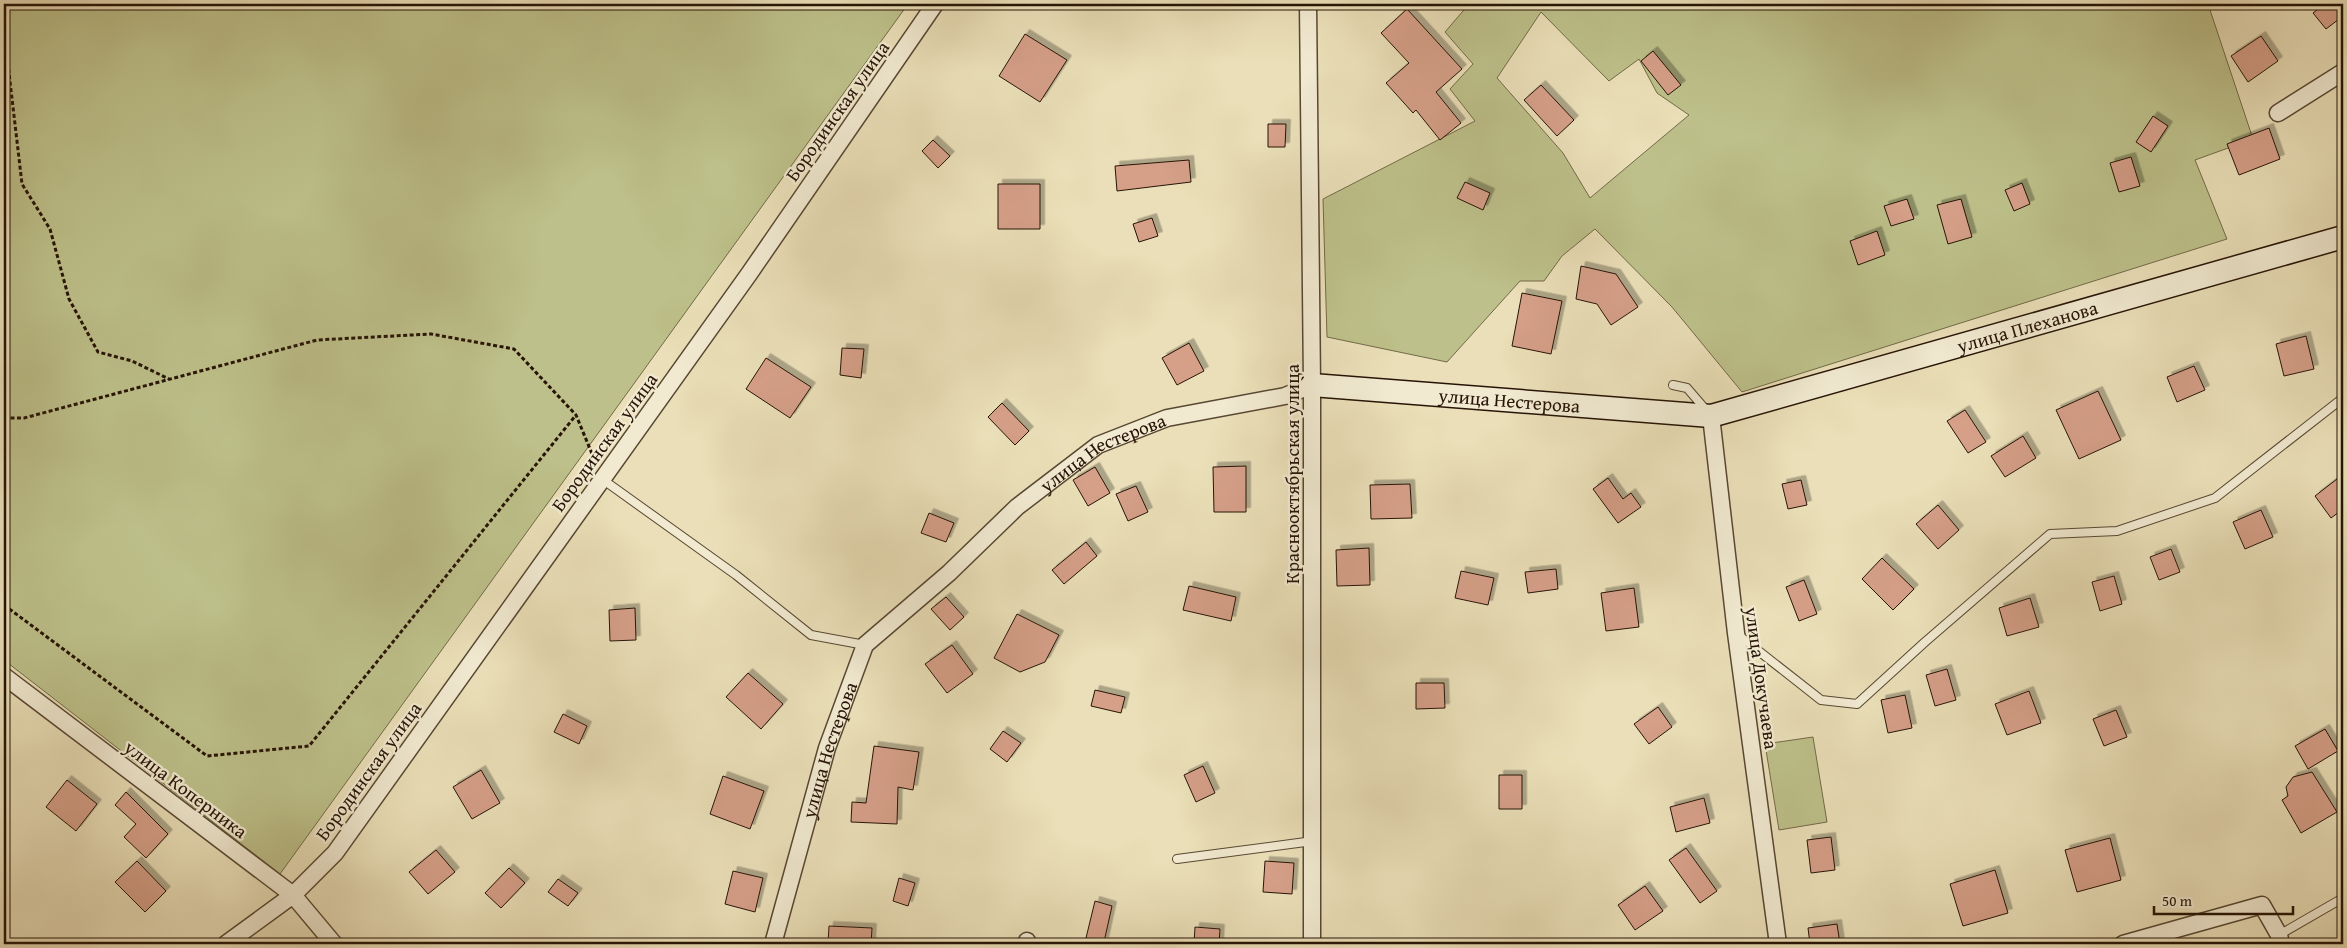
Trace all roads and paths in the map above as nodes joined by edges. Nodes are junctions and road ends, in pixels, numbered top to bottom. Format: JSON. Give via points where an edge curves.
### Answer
{"nodes":[{"id":1,"x":935,"y":4,"type":"edge"},
{"id":2,"x":1308,"y":4,"type":"edge"},
{"id":3,"x":4,"y":30,"type":"edge"},
{"id":4,"x":2343,"y":72,"type":"edge"},
{"id":5,"x":2278,"y":113,"type":"dead end"},
{"id":6,"x":2343,"y":237,"type":"edge"},
{"id":7,"x":170,"y":379,"type":"junction"},
{"id":8,"x":1312,"y":385,"type":"junction"},
{"id":9,"x":1673,"y":385,"type":"dead end"},
{"id":10,"x":2343,"y":398,"type":"edge"},
{"id":11,"x":576,"y":415,"type":"junction"},
{"id":12,"x":1711,"y":416,"type":"junction"},
{"id":13,"x":4,"y":418,"type":"edge"},
{"id":14,"x":602,"y":479,"type":"junction"},
{"id":15,"x":4,"y":605,"type":"edge"},
{"id":16,"x":1736,"y":633,"type":"junction"},
{"id":17,"x":865,"y":644,"type":"junction"},
{"id":18,"x":4,"y":676,"type":"edge"},
{"id":19,"x":1313,"y":842,"type":"junction"},
{"id":20,"x":1177,"y":859,"type":"dead end"},
{"id":21,"x":293,"y":895,"type":"junction"},
{"id":22,"x":2343,"y":898,"type":"edge"},
{"id":23,"x":2280,"y":939,"type":"edge"},
{"id":24,"x":226,"y":944,"type":"edge"},
{"id":25,"x":334,"y":944,"type":"edge"},
{"id":26,"x":773,"y":944,"type":"edge"},
{"id":27,"x":1312,"y":944,"type":"edge"},
{"id":28,"x":1778,"y":944,"type":"edge"},
{"id":29,"x":2123,"y":944,"type":"edge"}],
"edges":[{"from":1,"to":14,"type":"street","name":"Бородинская улица","via":[[749,274]]},
{"from":2,"to":8,"type":"street","name":"Краснооктябрьская улица"},
{"from":3,"to":7,"type":"path","via":[[22,184],[50,229],[69,299],[98,352],[132,361]]},
{"from":4,"to":5,"type":"street"},
{"from":6,"to":12,"type":"street","name":"улица Плеханова"},
{"from":7,"to":11,"type":"path","via":[[316,340],[431,334],[514,349]]},
{"from":7,"to":13,"type":"path","via":[[24,418]]},
{"from":8,"to":12,"type":"street","name":"улица Нестерова"},
{"from":8,"to":17,"type":"street","name":"улица Нестерова","via":[[1285,396],[1167,418],[1098,445],[1017,507],[949,573]]},
{"from":8,"to":19,"type":"street","name":"Краснооктябрьская улица"},
{"from":9,"to":12,"type":"lane","via":[[1687,388]]},
{"from":10,"to":16,"type":"lane","via":[[2215,498],[2117,531],[2050,534],[1857,704],[1820,700]]},
{"from":11,"to":14,"type":"path"},
{"from":11,"to":15,"type":"path","via":[[309,746],[207,756]]},
{"from":12,"to":16,"type":"street","name":"улица Докучаева"},
{"from":14,"to":17,"type":"lane","via":[[729,570],[811,635]]},
{"from":14,"to":21,"type":"street","name":"Бородинская улица","via":[[335,853]]},
{"from":16,"to":28,"type":"street","name":"улица Докучаева"},
{"from":17,"to":26,"type":"street","name":"улица Нестерова","via":[[827,748]]},
{"from":18,"to":21,"type":"street","name":"улица Коперника"},
{"from":19,"to":20,"type":"lane"},
{"from":19,"to":27,"type":"street","name":"Краснооктябрьская улица"},
{"from":21,"to":24,"type":"street","name":"Бородинская улица"},
{"from":21,"to":25,"type":"street","name":"улица Коперника"},
{"from":22,"to":23,"type":"lane"},
{"from":23,"to":29,"type":"street","via":[[2262,905]]}]}
